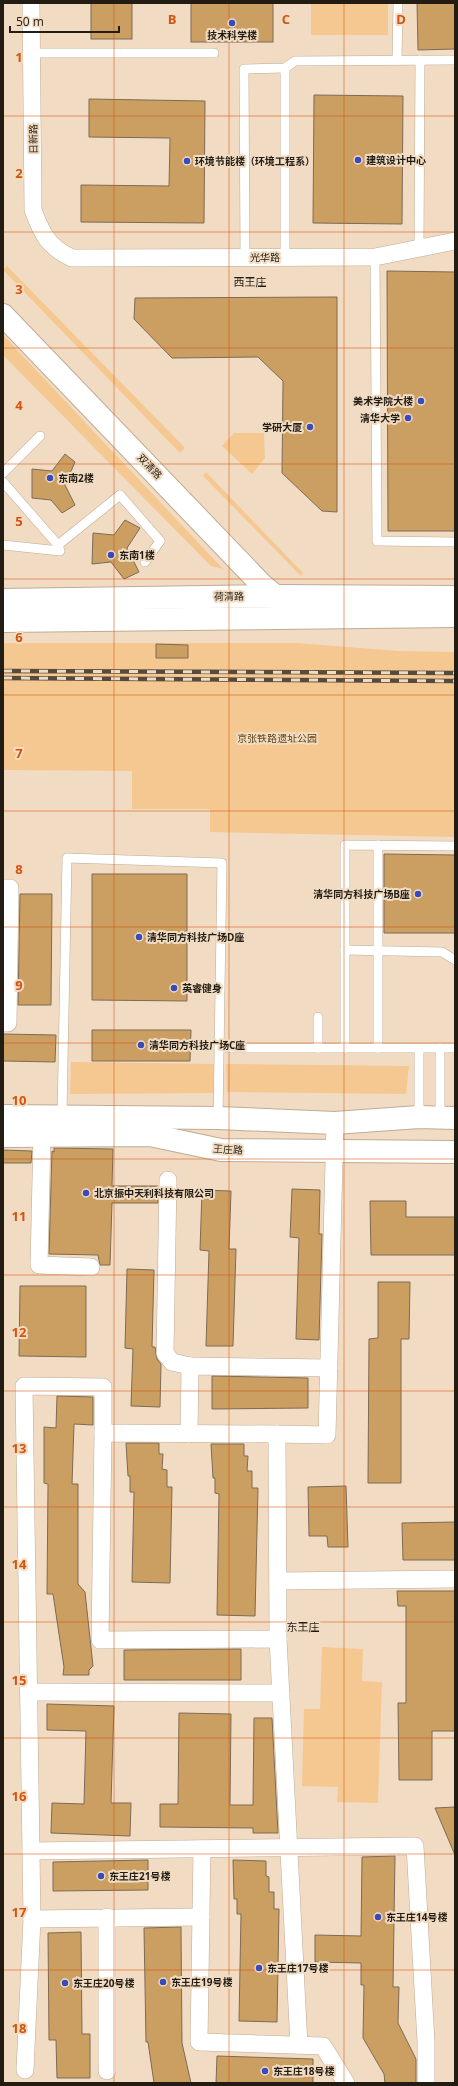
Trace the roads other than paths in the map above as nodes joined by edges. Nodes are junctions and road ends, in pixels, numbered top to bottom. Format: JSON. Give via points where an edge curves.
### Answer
{"nodes":[{"id":1,"x":31,"y":3,"type":"edge"},
{"id":2,"x":398,"y":3,"type":"edge"},
{"id":3,"x":214,"y":53,"type":"dead end"},
{"id":4,"x":32,"y":54,"type":"junction"},
{"id":5,"x":397,"y":60,"type":"junction"},
{"id":6,"x":420,"y":60,"type":"junction"},
{"id":7,"x":455,"y":60,"type":"edge"},
{"id":8,"x":285,"y":68,"type":"junction"},
{"id":9,"x":455,"y":241,"type":"edge"},
{"id":10,"x":419,"y":248,"type":"junction"},
{"id":11,"x":244,"y":257,"type":"junction"},
{"id":12,"x":285,"y":257,"type":"junction"},
{"id":13,"x":375,"y":257,"type":"junction"},
{"id":14,"x":72,"y":258,"type":"joint"},
{"id":15,"x":3,"y":314,"type":"edge"},
{"id":16,"x":40,"y":436,"type":"dead end"},
{"id":17,"x":3,"y":473,"type":"edge"},
{"id":18,"x":3,"y":482,"type":"edge"},
{"id":19,"x":455,"y":542,"type":"edge"},
{"id":20,"x":3,"y":545,"type":"edge"},
{"id":21,"x":58,"y":545,"type":"junction"},
{"id":22,"x":145,"y":562,"type":"dead end"},
{"id":23,"x":275,"y":596,"type":"junction"},
{"id":24,"x":455,"y":598,"type":"edge"},
{"id":25,"x":3,"y":600,"type":"edge"},
{"id":26,"x":455,"y":616,"type":"edge"},
{"id":27,"x":298,"y":617,"type":"junction"},
{"id":28,"x":3,"y":620,"type":"edge"},
{"id":29,"x":455,"y":630,"type":"edge"},
{"id":30,"x":378,"y":845,"type":"junction"},
{"id":31,"x":455,"y":846,"type":"edge"},
{"id":32,"x":3,"y":888,"type":"edge"},
{"id":33,"x":345,"y":950,"type":"junction"},
{"id":34,"x":378,"y":950,"type":"junction"},
{"id":35,"x":455,"y":960,"type":"edge"},
{"id":36,"x":318,"y":1017,"type":"dead end"},
{"id":37,"x":3,"y":1023,"type":"edge"},
{"id":38,"x":219,"y":1048,"type":"junction"},
{"id":39,"x":318,"y":1048,"type":"junction"},
{"id":40,"x":345,"y":1048,"type":"junction"},
{"id":41,"x":378,"y":1048,"type":"junction"},
{"id":42,"x":419,"y":1048,"type":"junction"},
{"id":43,"x":440,"y":1048,"type":"junction"},
{"id":44,"x":455,"y":1048,"type":"edge"},
{"id":45,"x":62,"y":1115,"type":"junction"},
{"id":46,"x":3,"y":1116,"type":"edge"},
{"id":47,"x":438,"y":1117,"type":"edge"},
{"id":48,"x":218,"y":1118,"type":"junction"},
{"id":49,"x":335,"y":1123,"type":"junction"},
{"id":50,"x":42,"y":1135,"type":"junction"},
{"id":51,"x":3,"y":1136,"type":"edge"},
{"id":52,"x":335,"y":1152,"type":"junction"},
{"id":53,"x":455,"y":1152,"type":"edge"},
{"id":54,"x":168,"y":1180,"type":"dead end"},
{"id":55,"x":91,"y":1267,"type":"dead end"},
{"id":56,"x":190,"y":1366,"type":"junction"},
{"id":57,"x":329,"y":1368,"type":"junction"},
{"id":58,"x":103,"y":1433,"type":"junction"},
{"id":59,"x":189,"y":1434,"type":"junction"},
{"id":60,"x":277,"y":1434,"type":"junction"},
{"id":61,"x":455,"y":1579,"type":"edge"},
{"id":62,"x":278,"y":1581,"type":"junction"},
{"id":63,"x":278,"y":1639,"type":"junction"},
{"id":64,"x":30,"y":1692,"type":"junction"},
{"id":65,"x":281,"y":1692,"type":"junction"},
{"id":66,"x":290,"y":1846,"type":"junction"},
{"id":67,"x":202,"y":1849,"type":"junction"},
{"id":68,"x":31,"y":1851,"type":"junction"},
{"id":69,"x":107,"y":1917,"type":"junction"},
{"id":70,"x":201,"y":1917,"type":"junction"},
{"id":71,"x":32,"y":1919,"type":"junction"},
{"id":72,"x":299,"y":2045,"type":"junction"},
{"id":73,"x":25,"y":2070,"type":"dead end"},
{"id":74,"x":107,"y":2071,"type":"dead end"},
{"id":75,"x":346,"y":2083,"type":"edge"},
{"id":76,"x":426,"y":2083,"type":"edge"}],
"edges":[{"from":1,"to":4,"type":"street","name":"日新路"},
{"from":2,"to":5,"type":"lane"},
{"from":3,"to":4,"type":"lane"},
{"from":4,"to":14,"type":"street","name":"日新路","via":[[33,210],[42,234],[62,253]]},
{"from":5,"to":6,"type":"lane"},
{"from":5,"to":8,"type":"lane","via":[[295,61]]},
{"from":6,"to":7,"type":"lane"},
{"from":6,"to":10,"type":"lane"},
{"from":8,"to":11,"type":"lane","via":[[244,69]]},
{"from":8,"to":12,"type":"lane"},
{"from":9,"to":10,"type":"street","name":"光华路"},
{"from":10,"to":13,"type":"street","name":"光华路"},
{"from":11,"to":12,"type":"street","name":"光华路"},
{"from":11,"to":14,"type":"street","name":"光华路"},
{"from":12,"to":13,"type":"street","name":"光华路"},
{"from":13,"to":19,"type":"lane","via":[[377,541]]},
{"from":15,"to":23,"type":"main road","name":"双清路"},
{"from":16,"to":17,"type":"lane"},
{"from":18,"to":21,"type":"lane"},
{"from":20,"to":21,"type":"lane","via":[[60,551]]},
{"from":21,"to":22,"type":"lane","via":[[120,495],[160,541]]},
{"from":23,"to":24,"type":"main road","name":"荷清路"},
{"from":23,"to":25,"type":"main road","name":"荷清路"},
{"from":23,"to":27,"type":"main road","name":"双清路"},
{"from":26,"to":27,"type":"main road"},
{"from":27,"to":28,"type":"main road"},
{"from":27,"to":29,"type":"main road","via":[[338,626]]},
{"from":30,"to":31,"type":"lane"},
{"from":30,"to":33,"type":"lane","via":[[345,845]]},
{"from":30,"to":34,"type":"lane"},
{"from":32,"to":37,"type":"street","via":[[10,888],[8,1023]]},
{"from":33,"to":34,"type":"lane"},
{"from":33,"to":40,"type":"lane"},
{"from":34,"to":35,"type":"lane","via":[[442,952]]},
{"from":34,"to":41,"type":"lane"},
{"from":36,"to":39,"type":"lane"},
{"from":38,"to":39,"type":"lane"},
{"from":38,"to":45,"type":"lane","via":[[222,863],[67,858]]},
{"from":38,"to":48,"type":"lane"},
{"from":39,"to":40,"type":"lane"},
{"from":40,"to":41,"type":"lane"},
{"from":41,"to":42,"type":"lane"},
{"from":42,"to":43,"type":"lane"},
{"from":42,"to":47,"type":"lane"},
{"from":43,"to":44,"type":"lane"},
{"from":43,"to":47,"type":"lane"},
{"from":45,"to":46,"type":"main road"},
{"from":45,"to":48,"type":"main road"},
{"from":47,"to":49,"type":"main road"},
{"from":48,"to":49,"type":"main road"},
{"from":49,"to":52,"type":"street"},
{"from":50,"to":51,"type":"main road","name":"王庄路"},
{"from":50,"to":52,"type":"main road","name":"王庄路","via":[[150,1135],[221,1150]]},
{"from":50,"to":55,"type":"street","via":[[39,1265]]},
{"from":52,"to":53,"type":"main road","name":"王庄路"},
{"from":52,"to":57,"type":"street"},
{"from":54,"to":56,"type":"street","via":[[165,1353],[172,1362]]},
{"from":56,"to":57,"type":"street"},
{"from":56,"to":59,"type":"street"},
{"from":57,"to":60,"type":"street","via":[[327,1435]]},
{"from":58,"to":59,"type":"street"},
{"from":58,"to":63,"type":"street","via":[[100,1640]]},
{"from":58,"to":64,"type":"street","via":[[104,1387],[24,1386]]},
{"from":59,"to":60,"type":"street"},
{"from":60,"to":62,"type":"street"},
{"from":61,"to":62,"type":"street"},
{"from":62,"to":63,"type":"street"},
{"from":63,"to":65,"type":"street"},
{"from":64,"to":65,"type":"street"},
{"from":64,"to":68,"type":"street"},
{"from":65,"to":66,"type":"street"},
{"from":66,"to":67,"type":"street"},
{"from":66,"to":72,"type":"street"},
{"from":66,"to":76,"type":"street","via":[[415,1846]]},
{"from":67,"to":68,"type":"street"},
{"from":67,"to":70,"type":"street"},
{"from":68,"to":71,"type":"street"},
{"from":69,"to":70,"type":"street"},
{"from":69,"to":71,"type":"street"},
{"from":69,"to":74,"type":"street"},
{"from":70,"to":72,"type":"street","via":[[199,2042]]},
{"from":71,"to":73,"type":"street"},
{"from":72,"to":75,"type":"street","via":[[323,2046]]}]}
